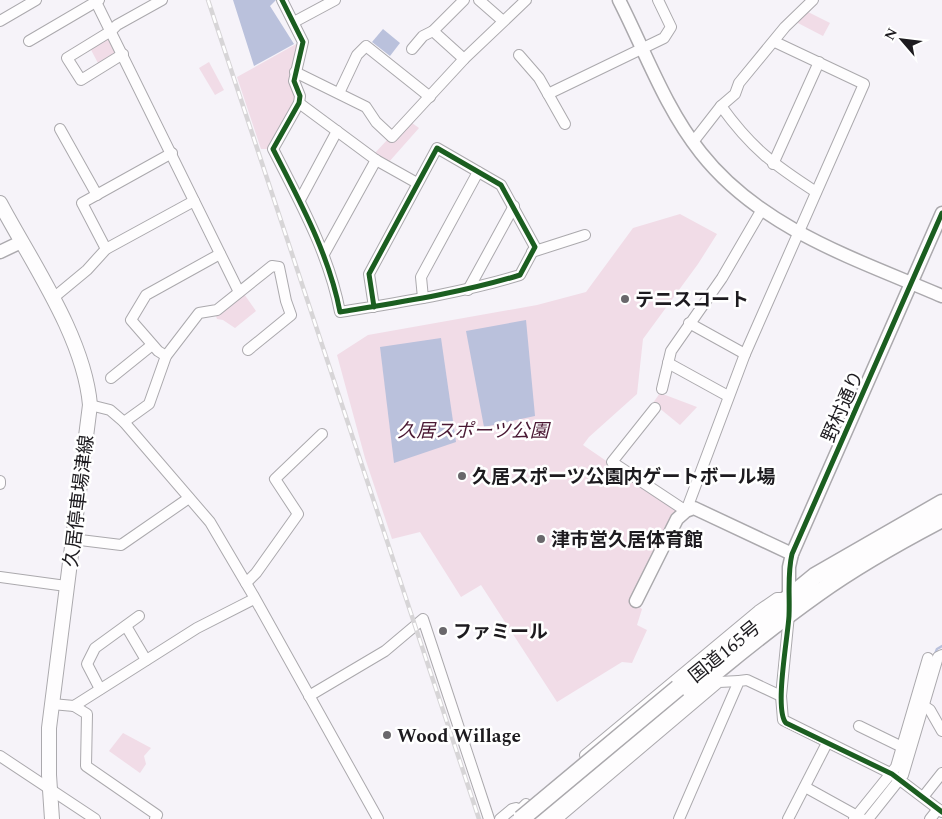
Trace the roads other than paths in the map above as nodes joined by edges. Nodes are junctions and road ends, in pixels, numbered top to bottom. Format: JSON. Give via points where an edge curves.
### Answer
{"nodes":[{"id":1,"x":36,"y":0,"type":"edge"},
{"id":2,"x":162,"y":0,"type":"edge"},
{"id":3,"x":282,"y":0,"type":"edge"},
{"id":4,"x":464,"y":0,"type":"edge"},
{"id":5,"x":479,"y":0,"type":"edge"},
{"id":6,"x":526,"y":0,"type":"edge"},
{"id":7,"x":619,"y":0,"type":"edge"},
{"id":8,"x":658,"y":0,"type":"edge"},
{"id":9,"x":813,"y":0,"type":"edge"},
{"id":10,"x":97,"y":1,"type":"edge"},
{"id":11,"x":332,"y":1,"type":"edge"},
{"id":12,"x":0,"y":21,"type":"edge"},
{"id":13,"x":503,"y":21,"type":"junction"},
{"id":14,"x":294,"y":22,"type":"junction"},
{"id":15,"x":111,"y":31,"type":"junction"},
{"id":16,"x":433,"y":32,"type":"junction"},
{"id":17,"x":29,"y":41,"type":"dead end"},
{"id":18,"x":775,"y":42,"type":"junction"},
{"id":19,"x":412,"y":49,"type":"dead end"},
{"id":20,"x":643,"y":49,"type":"junction"},
{"id":21,"x":123,"y":54,"type":"junction"},
{"id":22,"x":519,"y":55,"type":"dead end"},
{"id":23,"x":464,"y":59,"type":"junction"},
{"id":24,"x":819,"y":62,"type":"junction"},
{"id":25,"x":295,"y":72,"type":"junction"},
{"id":26,"x":339,"y":93,"type":"junction"},
{"id":27,"x":548,"y":94,"type":"junction"},
{"id":28,"x":430,"y":97,"type":"junction"},
{"id":29,"x":299,"y":103,"type":"junction"},
{"id":30,"x":722,"y":106,"type":"junction"},
{"id":31,"x":565,"y":124,"type":"dead end"},
{"id":32,"x":60,"y":129,"type":"dead end"},
{"id":33,"x":338,"y":131,"type":"junction"},
{"id":34,"x":693,"y":142,"type":"junction"},
{"id":35,"x":172,"y":153,"type":"junction"},
{"id":36,"x":376,"y":160,"type":"junction"},
{"id":37,"x":773,"y":164,"type":"junction"},
{"id":38,"x":478,"y":172,"type":"junction"},
{"id":39,"x":417,"y":183,"type":"junction"},
{"id":40,"x":816,"y":192,"type":"junction"},
{"id":41,"x":97,"y":195,"type":"junction"},
{"id":42,"x":300,"y":200,"type":"junction"},
{"id":43,"x":194,"y":201,"type":"junction"},
{"id":44,"x":0,"y":203,"type":"edge"},
{"id":45,"x":514,"y":206,"type":"junction"},
{"id":46,"x":761,"y":211,"type":"junction"},
{"id":47,"x":942,"y":213,"type":"edge"},
{"id":48,"x":799,"y":233,"type":"junction"},
{"id":49,"x":585,"y":235,"type":"dead end"},
{"id":50,"x":21,"y":242,"type":"junction"},
{"id":51,"x":106,"y":249,"type":"junction"},
{"id":52,"x":0,"y":252,"type":"edge"},
{"id":53,"x":532,"y":252,"type":"junction"},
{"id":54,"x":220,"y":254,"type":"junction"},
{"id":55,"x":324,"y":254,"type":"junction"},
{"id":56,"x":912,"y":283,"type":"junction"},
{"id":57,"x":468,"y":290,"type":"junction"},
{"id":58,"x":239,"y":292,"type":"junction"},
{"id":59,"x":942,"y":296,"type":"edge"},
{"id":60,"x":423,"y":298,"type":"junction"},
{"id":61,"x":52,"y":299,"type":"junction"},
{"id":62,"x":374,"y":307,"type":"junction"},
{"id":63,"x":690,"y":323,"type":"junction"},
{"id":64,"x":152,"y":345,"type":"junction"},
{"id":65,"x":248,"y":350,"type":"dead end"},
{"id":66,"x":745,"y":354,"type":"junction"},
{"id":67,"x":166,"y":356,"type":"junction"},
{"id":68,"x":668,"y":363,"type":"junction"},
{"id":69,"x":111,"y":378,"type":"dead end"},
{"id":70,"x":662,"y":389,"type":"dead end"},
{"id":71,"x":728,"y":396,"type":"junction"},
{"id":72,"x":90,"y":405,"type":"junction"},
{"id":73,"x":655,"y":408,"type":"dead end"},
{"id":74,"x":124,"y":422,"type":"junction"},
{"id":75,"x":322,"y":434,"type":"dead end"},
{"id":76,"x":188,"y":498,"type":"junction"},
{"id":77,"x":942,"y":503,"type":"edge"},
{"id":78,"x":686,"y":511,"type":"junction"},
{"id":79,"x":942,"y":519,"type":"edge"},
{"id":80,"x":72,"y":539,"type":"junction"},
{"id":81,"x":792,"y":554,"type":"junction"},
{"id":82,"x":0,"y":577,"type":"edge"},
{"id":83,"x":246,"y":583,"type":"junction"},
{"id":84,"x":66,"y":586,"type":"junction"},
{"id":85,"x":254,"y":599,"type":"junction"},
{"id":86,"x":636,"y":601,"type":"dead end"},
{"id":87,"x":789,"y":607,"type":"junction"},
{"id":88,"x":139,"y":616,"type":"dead end"},
{"id":89,"x":126,"y":626,"type":"junction"},
{"id":90,"x":942,"y":655,"type":"edge"},
{"id":91,"x":928,"y":658,"type":"dead end"},
{"id":92,"x":146,"y":660,"type":"junction"},
{"id":93,"x":739,"y":681,"type":"junction"},
{"id":94,"x":100,"y":689,"type":"junction"},
{"id":95,"x":684,"y":692,"type":"junction"},
{"id":96,"x":309,"y":696,"type":"junction"},
{"id":97,"x":780,"y":696,"type":"junction"},
{"id":98,"x":52,"y":704,"type":"junction"},
{"id":99,"x":74,"y":706,"type":"junction"},
{"id":100,"x":924,"y":706,"type":"junction"},
{"id":101,"x":859,"y":726,"type":"dead end"},
{"id":102,"x":942,"y":731,"type":"edge"},
{"id":103,"x":827,"y":743,"type":"junction"},
{"id":104,"x":902,"y":747,"type":"junction"},
{"id":105,"x":0,"y":756,"type":"edge"},
{"id":106,"x":942,"y":773,"type":"edge"},
{"id":107,"x":895,"y":777,"type":"junction"},
{"id":108,"x":804,"y":787,"type":"junction"},
{"id":109,"x":49,"y":789,"type":"junction"},
{"id":110,"x":923,"y":797,"type":"junction"},
{"id":111,"x":940,"y":811,"type":"edge"},
{"id":112,"x":520,"y":817,"type":"edge"},
{"id":113,"x":158,"y":818,"type":"edge"},
{"id":114,"x":860,"y":818,"type":"edge"},
{"id":115,"x":52,"y":819,"type":"edge"},
{"id":116,"x":95,"y":819,"type":"edge"},
{"id":117,"x":378,"y":819,"type":"edge"},
{"id":118,"x":489,"y":819,"type":"edge"},
{"id":119,"x":500,"y":819,"type":"edge"},
{"id":120,"x":542,"y":819,"type":"edge"},
{"id":121,"x":557,"y":819,"type":"edge"},
{"id":122,"x":679,"y":819,"type":"edge"},
{"id":123,"x":788,"y":819,"type":"edge"},
{"id":124,"x":930,"y":819,"type":"edge"}],
"edges":[{"from":1,"to":12,"type":"street"},
{"from":2,"to":15,"type":"street"},
{"from":3,"to":14,"type":"street"},
{"from":4,"to":16,"type":"street"},
{"from":5,"to":13,"type":"street"},
{"from":6,"to":13,"type":"street"},
{"from":7,"to":20,"type":"street"},
{"from":8,"to":20,"type":"street","via":[[671,27],[664,38]]},
{"from":9,"to":18,"type":"street"},
{"from":10,"to":15,"type":"street"},
{"from":10,"to":17,"type":"street"},
{"from":11,"to":14,"type":"street"},
{"from":13,"to":23,"type":"street"},
{"from":14,"to":25,"type":"street","via":[[303,42]]},
{"from":15,"to":21,"type":"street"},
{"from":15,"to":21,"type":"street","via":[[67,58],[81,80]]},
{"from":16,"to":19,"type":"street","via":[[423,36]]},
{"from":16,"to":23,"type":"street"},
{"from":18,"to":24,"type":"street"},
{"from":18,"to":30,"type":"street"},
{"from":20,"to":27,"type":"street"},
{"from":20,"to":34,"type":"street","via":[[667,99]]},
{"from":21,"to":35,"type":"street"},
{"from":22,"to":27,"type":"street"},
{"from":23,"to":28,"type":"street"},
{"from":24,"to":37,"type":"street"},
{"from":24,"to":40,"type":"street","via":[[864,84]]},
{"from":25,"to":26,"type":"street"},
{"from":25,"to":29,"type":"street"},
{"from":26,"to":28,"type":"street","via":[[366,107],[392,137]]},
{"from":26,"to":28,"type":"street","via":[[357,55],[366,46]]},
{"from":27,"to":31,"type":"street"},
{"from":29,"to":33,"type":"street"},
{"from":29,"to":42,"type":"street","via":[[273,149]]},
{"from":30,"to":34,"type":"street"},
{"from":30,"to":37,"type":"street","via":[[742,135]]},
{"from":32,"to":41,"type":"street"},
{"from":33,"to":36,"type":"street"},
{"from":33,"to":42,"type":"street"},
{"from":34,"to":46,"type":"street","via":[[721,177]]},
{"from":35,"to":41,"type":"street"},
{"from":35,"to":43,"type":"street"},
{"from":36,"to":39,"type":"street"},
{"from":36,"to":55,"type":"street"},
{"from":37,"to":40,"type":"street"},
{"from":38,"to":39,"type":"street","via":[[437,148]]},
{"from":38,"to":45,"type":"street","via":[[501,185]]},
{"from":38,"to":60,"type":"street","via":[[421,277]]},
{"from":39,"to":62,"type":"street","via":[[369,274]]},
{"from":40,"to":48,"type":"street"},
{"from":41,"to":51,"type":"street","via":[[82,203]]},
{"from":42,"to":55,"type":"street"},
{"from":43,"to":51,"type":"street"},
{"from":43,"to":54,"type":"street"},
{"from":44,"to":50,"type":"main road","name":"久居停車場津線"},
{"from":45,"to":53,"type":"street","via":[[535,247]]},
{"from":45,"to":57,"type":"street"},
{"from":46,"to":48,"type":"street"},
{"from":46,"to":63,"type":"street","via":[[722,278]]},
{"from":47,"to":56,"type":"street","name":"野村通り"},
{"from":48,"to":56,"type":"street"},
{"from":48,"to":66,"type":"street"},
{"from":49,"to":53,"type":"street"},
{"from":50,"to":52,"type":"street"},
{"from":50,"to":61,"type":"main road","name":"久居停車場津線"},
{"from":51,"to":61,"type":"street","via":[[87,270]]},
{"from":53,"to":57,"type":"street","via":[[520,275]]},
{"from":54,"to":58,"type":"street"},
{"from":54,"to":64,"type":"street","via":[[146,295],[131,320]]},
{"from":55,"to":62,"type":"street","via":[[335,284],[340,312]]},
{"from":56,"to":59,"type":"street"},
{"from":56,"to":81,"type":"street","name":"野村通り"},
{"from":57,"to":60,"type":"street"},
{"from":58,"to":65,"type":"street","via":[[272,266],[279,267],[291,315]]},
{"from":58,"to":67,"type":"street","via":[[218,310],[199,313]]},
{"from":60,"to":62,"type":"street"},
{"from":61,"to":72,"type":"main road","name":"久居停車場津線","via":[[81,361],[88,381]]},
{"from":63,"to":66,"type":"street"},
{"from":63,"to":68,"type":"street","via":[[671,351]]},
{"from":64,"to":67,"type":"street"},
{"from":64,"to":69,"type":"street"},
{"from":66,"to":71,"type":"street"},
{"from":67,"to":74,"type":"street","via":[[150,404]]},
{"from":68,"to":70,"type":"street"},
{"from":68,"to":71,"type":"street"},
{"from":71,"to":78,"type":"street"},
{"from":72,"to":74,"type":"street","via":[[110,410]]},
{"from":72,"to":80,"type":"main road","name":"久居停車場津線"},
{"from":73,"to":78,"type":"street","via":[[612,462]]},
{"from":74,"to":76,"type":"street"},
{"from":75,"to":83,"type":"street","via":[[275,479],[298,514]]},
{"from":76,"to":80,"type":"street","via":[[121,545]]},
{"from":76,"to":83,"type":"street","via":[[210,522]]},
{"from":77,"to":87,"type":"highway","name":"国道165号","via":[[815,576]]},
{"from":78,"to":81,"type":"street","via":[[694,508]]},
{"from":78,"to":86,"type":"street","via":[[677,519]]},
{"from":79,"to":87,"type":"highway","name":"国道165号"},
{"from":80,"to":84,"type":"main road","name":"久居停車場津線"},
{"from":81,"to":87,"type":"street","name":"野村通り"},
{"from":82,"to":84,"type":"street"},
{"from":83,"to":85,"type":"street"},
{"from":84,"to":98,"type":"main road","name":"久居停車場津線"},
{"from":85,"to":92,"type":"street"},
{"from":85,"to":96,"type":"street"},
{"from":87,"to":95,"type":"highway","name":"国道165号"},
{"from":87,"to":97,"type":"street"},
{"from":87,"to":112,"type":"street","via":[[777,598],[763,607]]},
{"from":88,"to":89,"type":"street"},
{"from":89,"to":92,"type":"street"},
{"from":89,"to":94,"type":"street","via":[[95,648],[87,664]]},
{"from":90,"to":100,"type":"street","via":[[938,657]]},
{"from":91,"to":104,"type":"street"},
{"from":92,"to":94,"type":"street"},
{"from":93,"to":97,"type":"street","via":[[747,680]]},
{"from":93,"to":121,"type":"street","via":[[719,682]]},
{"from":93,"to":122,"type":"street"},
{"from":94,"to":99,"type":"street"},
{"from":95,"to":112,"type":"highway","name":"国道165号","bridge":true},
{"from":95,"to":120,"type":"highway","name":"国道165号"},
{"from":96,"to":117,"type":"street"},
{"from":96,"to":118,"type":"street","via":[[385,651],[424,619]]},
{"from":97,"to":103,"type":"street","via":[[783,720]]},
{"from":98,"to":99,"type":"street"},
{"from":98,"to":109,"type":"main road","name":"久居停車場津線"},
{"from":99,"to":113,"type":"street","via":[[87,714],[86,766]]},
{"from":100,"to":102,"type":"street","via":[[930,710]]},
{"from":100,"to":107,"type":"street","via":[[904,775]]},
{"from":101,"to":104,"type":"street"},
{"from":103,"to":107,"type":"street"},
{"from":103,"to":108,"type":"street"},
{"from":104,"to":107,"type":"street"},
{"from":105,"to":109,"type":"street"},
{"from":106,"to":110,"type":"street"},
{"from":107,"to":110,"type":"street"},
{"from":107,"to":114,"type":"street"},
{"from":108,"to":114,"type":"street"},
{"from":108,"to":123,"type":"street"},
{"from":109,"to":115,"type":"main road","name":"久居停車場津線"},
{"from":109,"to":116,"type":"street"},
{"from":110,"to":111,"type":"street"},
{"from":111,"to":124,"type":"street"},
{"from":112,"to":119,"type":"street","via":[[516,808]]}]}
